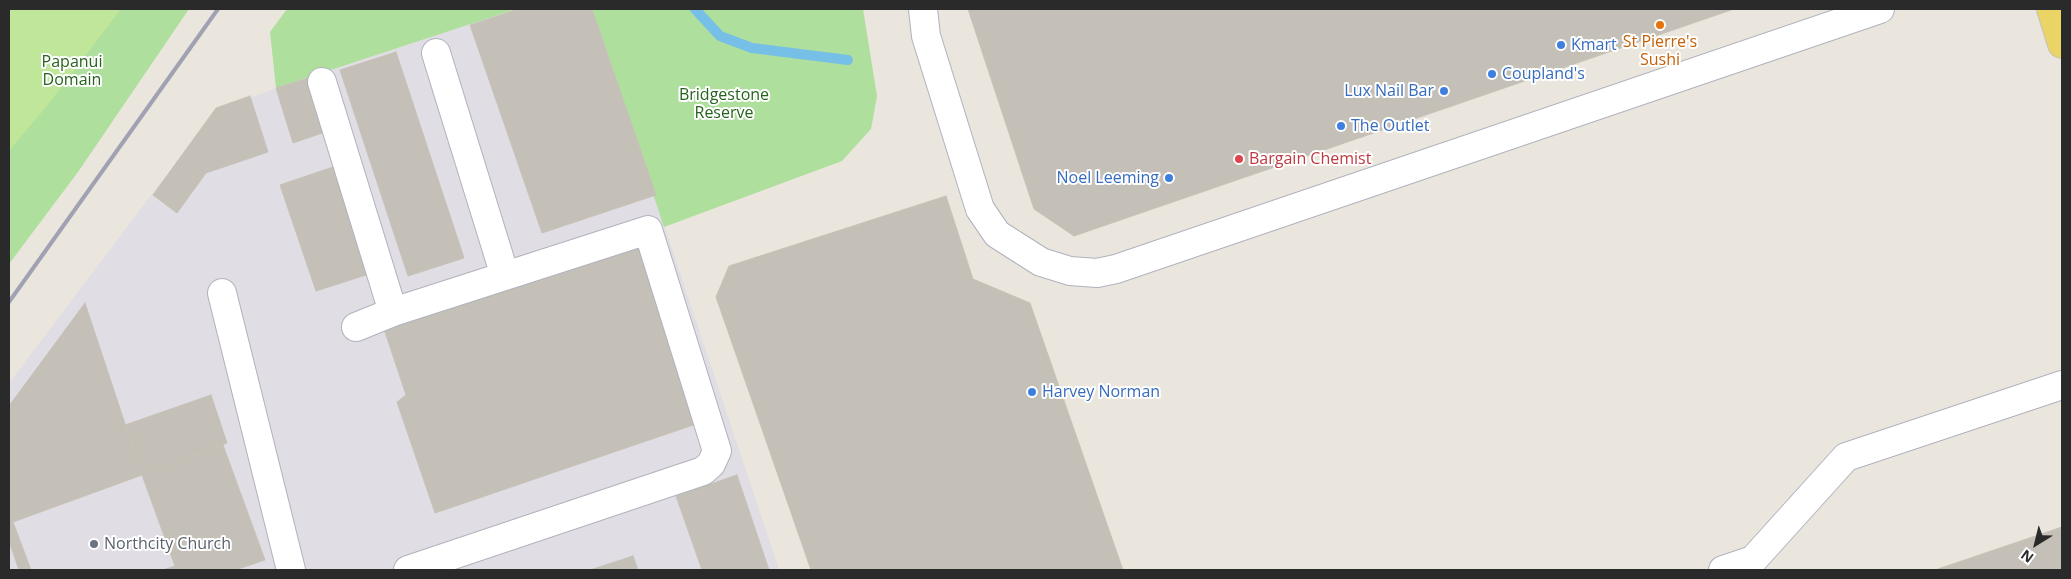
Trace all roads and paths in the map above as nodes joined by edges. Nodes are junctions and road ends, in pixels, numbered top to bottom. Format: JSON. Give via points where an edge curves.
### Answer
{"nodes":[{"id":1,"x":923,"y":9,"type":"edge"},
{"id":2,"x":1880,"y":9,"type":"edge"},
{"id":3,"x":2051,"y":9,"type":"edge"},
{"id":4,"x":2062,"y":44,"type":"edge"},
{"id":5,"x":436,"y":53,"type":"dead end"},
{"id":6,"x":322,"y":82,"type":"dead end"},
{"id":7,"x":505,"y":276,"type":"junction"},
{"id":8,"x":222,"y":293,"type":"dead end"},
{"id":9,"x":394,"y":312,"type":"junction"},
{"id":10,"x":356,"y":327,"type":"dead end"},
{"id":11,"x":2062,"y":385,"type":"edge"},
{"id":12,"x":291,"y":570,"type":"edge"},
{"id":13,"x":408,"y":570,"type":"edge"},
{"id":14,"x":1723,"y":570,"type":"edge"}],
"edges":[{"from":1,"to":2,"type":"street","via":[[926,36],[980,209],[997,234],[1041,262],[1070,271],[1097,273]]},
{"from":3,"to":4,"type":"main road"},
{"from":5,"to":7,"type":"street"},
{"from":6,"to":9,"type":"street"},
{"from":7,"to":9,"type":"street"},
{"from":7,"to":13,"type":"street","via":[[648,230],[717,451],[703,472]]},
{"from":8,"to":12,"type":"street"},
{"from":9,"to":10,"type":"street"},
{"from":11,"to":14,"type":"street","via":[[1846,457],[1753,560]]}]}
